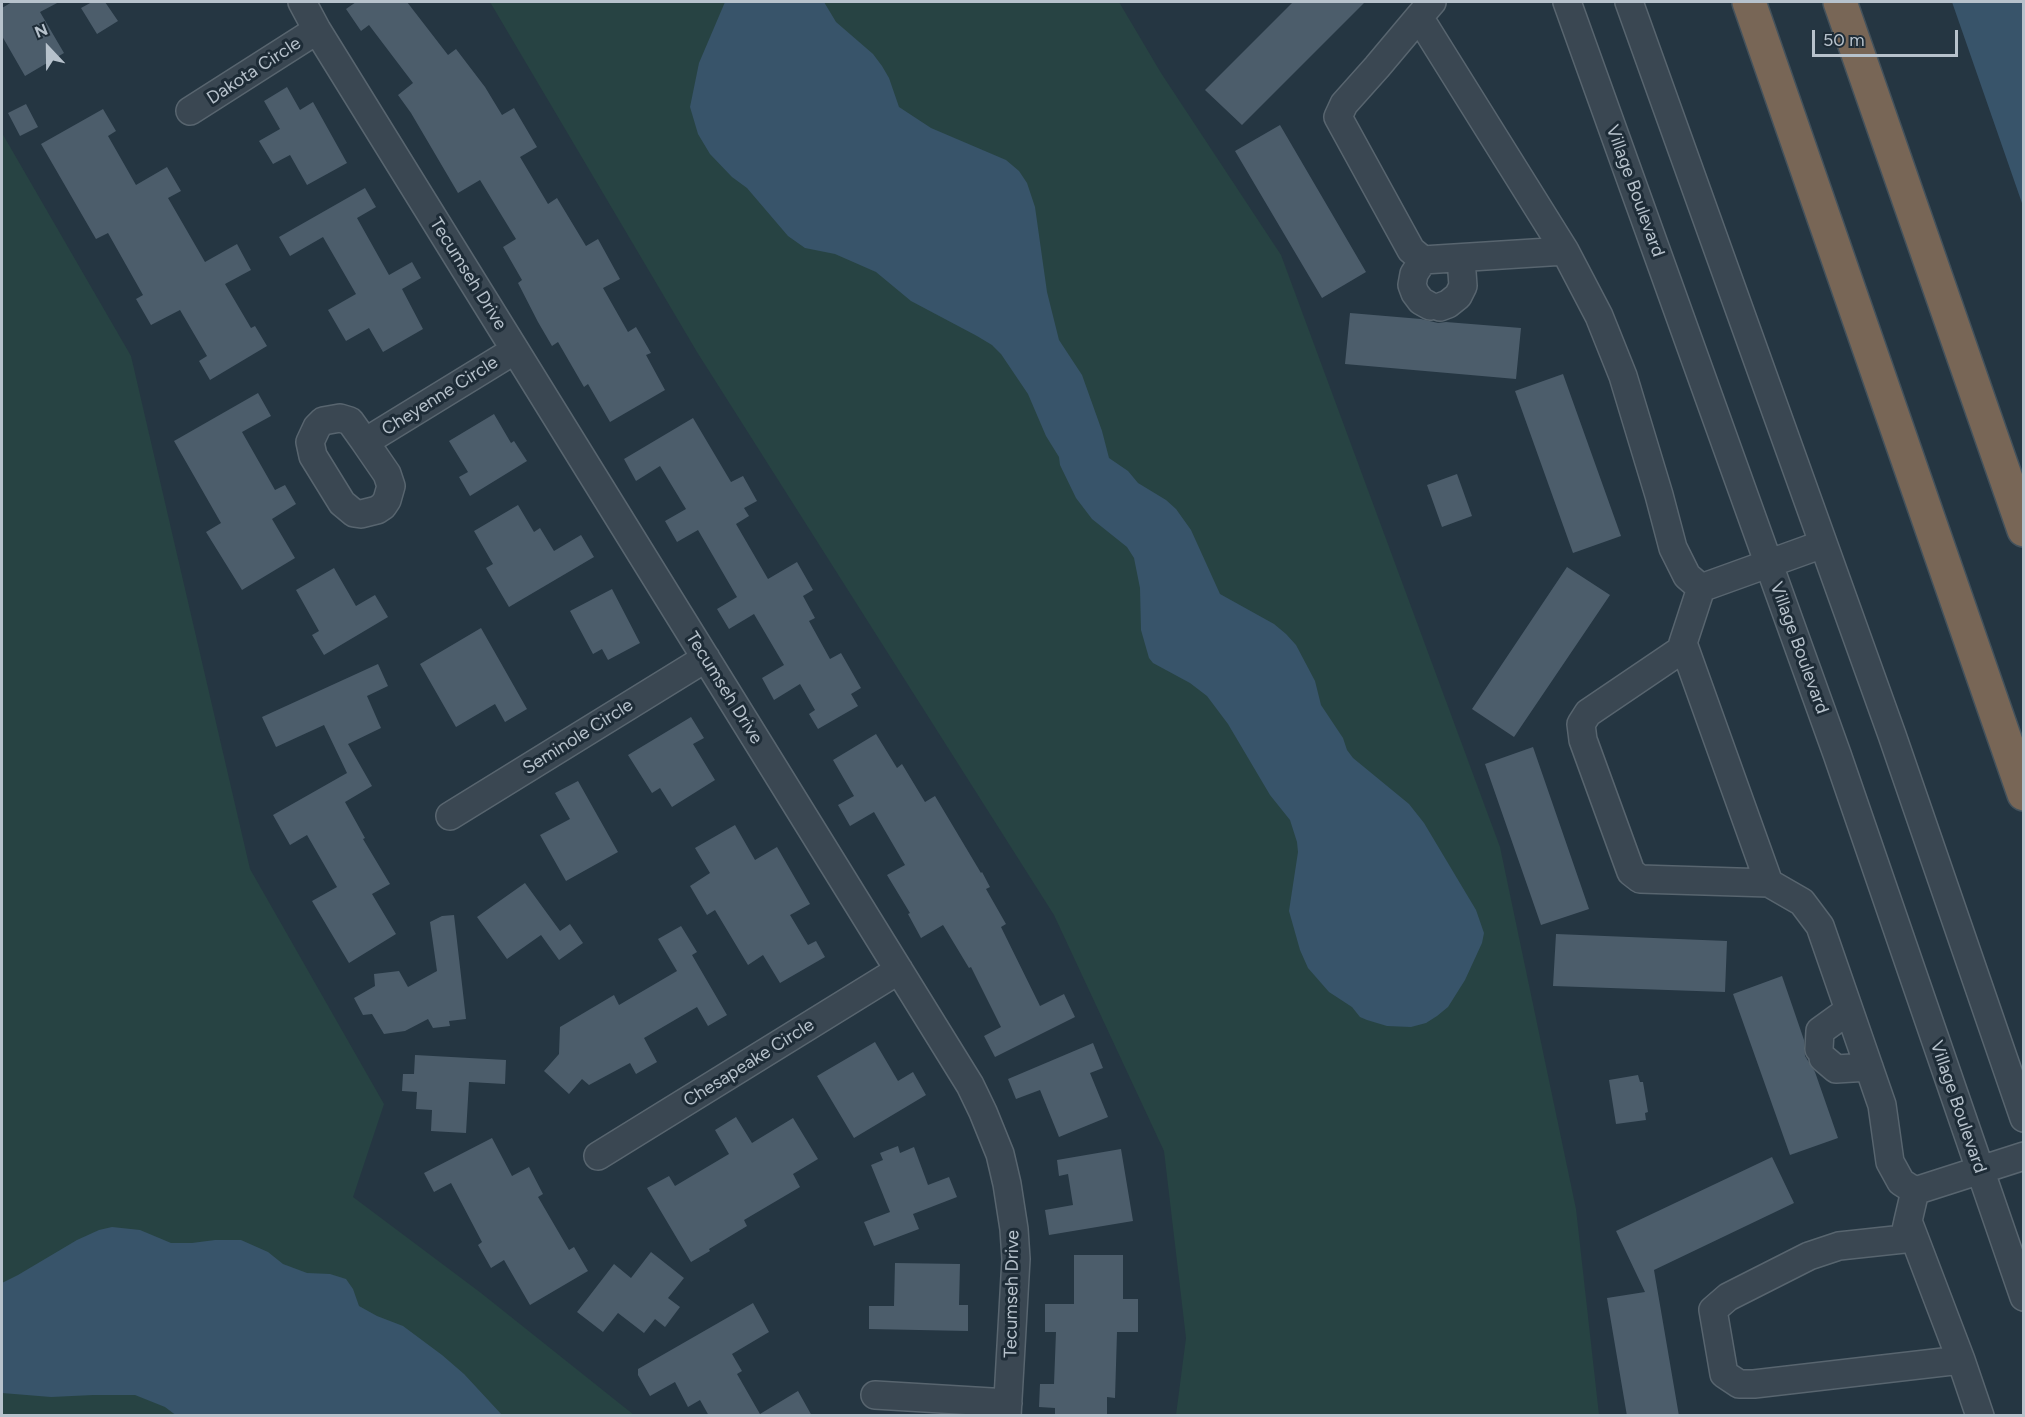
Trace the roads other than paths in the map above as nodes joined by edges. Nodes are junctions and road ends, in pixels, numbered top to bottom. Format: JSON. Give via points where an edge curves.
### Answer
{"nodes":[{"id":1,"x":302,"y":2,"type":"edge"},
{"id":2,"x":1567,"y":2,"type":"edge"},
{"id":3,"x":1629,"y":2,"type":"edge"},
{"id":4,"x":1749,"y":2,"type":"edge"},
{"id":5,"x":1840,"y":2,"type":"edge"},
{"id":6,"x":1426,"y":9,"type":"edge"},
{"id":7,"x":317,"y":30,"type":"junction"},
{"id":8,"x":190,"y":111,"type":"dead end"},
{"id":9,"x":1564,"y":251,"type":"junction"},
{"id":10,"x":1461,"y":258,"type":"junction"},
{"id":11,"x":1424,"y":260,"type":"junction"},
{"id":12,"x":515,"y":350,"type":"junction"},
{"id":13,"x":365,"y":442,"type":"dead end"},
{"id":14,"x":2024,"y":530,"type":"edge"},
{"id":15,"x":1823,"y":544,"type":"junction"},
{"id":16,"x":1768,"y":563,"type":"junction"},
{"id":17,"x":1701,"y":588,"type":"junction"},
{"id":18,"x":1683,"y":643,"type":"junction"},
{"id":19,"x":706,"y":658,"type":"junction"},
{"id":20,"x":2024,"y":794,"type":"edge"},
{"id":21,"x":450,"y":816,"type":"dead end"},
{"id":22,"x":1769,"y":883,"type":"junction"},
{"id":23,"x":899,"y":970,"type":"junction"},
{"id":24,"x":1849,"y":1010,"type":"junction"},
{"id":25,"x":1869,"y":1067,"type":"junction"},
{"id":26,"x":2024,"y":1118,"type":"edge"},
{"id":27,"x":598,"y":1156,"type":"dead end"},
{"id":28,"x":2024,"y":1156,"type":"edge"},
{"id":29,"x":1980,"y":1170,"type":"junction"},
{"id":30,"x":1915,"y":1191,"type":"junction"},
{"id":31,"x":1908,"y":1221,"type":"junction"},
{"id":32,"x":2024,"y":1297,"type":"edge"},
{"id":33,"x":1961,"y":1360,"type":"junction"},
{"id":34,"x":875,"y":1395,"type":"dead end"},
{"id":35,"x":1007,"y":1409,"type":"edge"},
{"id":36,"x":1980,"y":1416,"type":"edge"}],
"edges":[{"from":1,"to":7,"type":"street","name":"Tecumseh Drive"},
{"from":2,"to":16,"type":"street","name":"Village Boulevard"},
{"from":3,"to":15,"type":"street"},
{"from":4,"to":20,"type":"highway"},
{"from":5,"to":14,"type":"highway"},
{"from":6,"to":9,"type":"street"},
{"from":6,"to":11,"type":"street","via":[[1344,104],[1338,117],[1411,250]]},
{"from":7,"to":8,"type":"street","name":"Dakota Circle"},
{"from":7,"to":12,"type":"street","name":"Tecumseh Drive"},
{"from":9,"to":10,"type":"street"},
{"from":9,"to":17,"type":"street","via":[[1599,316],[1623,376],[1673,548],[1687,576]]},
{"from":10,"to":11,"type":"street"},
{"from":10,"to":11,"type":"street","via":[[1463,286],[1458,296],[1448,304],[1435,306],[1421,301],[1412,285]]},
{"from":12,"to":13,"type":"street","name":"Cheyenne Circle"},
{"from":12,"to":19,"type":"street","name":"Tecumseh Drive"},
{"from":15,"to":16,"type":"street"},
{"from":15,"to":26,"type":"street"},
{"from":16,"to":17,"type":"street"},
{"from":16,"to":29,"type":"street","name":"Village Boulevard"},
{"from":17,"to":18,"type":"street"},
{"from":18,"to":22,"type":"street"},
{"from":18,"to":22,"type":"street","via":[[1681,650],[1588,713],[1581,724],[1583,740],[1631,872],[1640,879]]},
{"from":19,"to":21,"type":"street","name":"Seminole Circle"},
{"from":19,"to":23,"type":"street","name":"Tecumseh Drive"},
{"from":22,"to":24,"type":"street","via":[[1802,902],[1820,926]]},
{"from":23,"to":27,"type":"street","name":"Chesapeake Circle"},
{"from":23,"to":35,"type":"street","name":"Tecumseh Drive","via":[[970,1085],[999,1154],[1007,1184],[1016,1259]]},
{"from":24,"to":25,"type":"street"},
{"from":24,"to":25,"type":"street","via":[[1820,1031],[1821,1053],[1836,1069]]},
{"from":25,"to":30,"type":"street","via":[[1882,1105],[1890,1162],[1901,1182]]},
{"from":28,"to":29,"type":"street"},
{"from":29,"to":30,"type":"street"},
{"from":29,"to":32,"type":"street","name":"Village Boulevard"},
{"from":30,"to":31,"type":"street"},
{"from":31,"to":33,"type":"street"},
{"from":31,"to":33,"type":"street","via":[[1904,1239],[1829,1249],[1728,1297],[1713,1310],[1724,1374],[1739,1384],[1754,1384]]},
{"from":33,"to":36,"type":"street"},
{"from":34,"to":35,"type":"street"}]}
